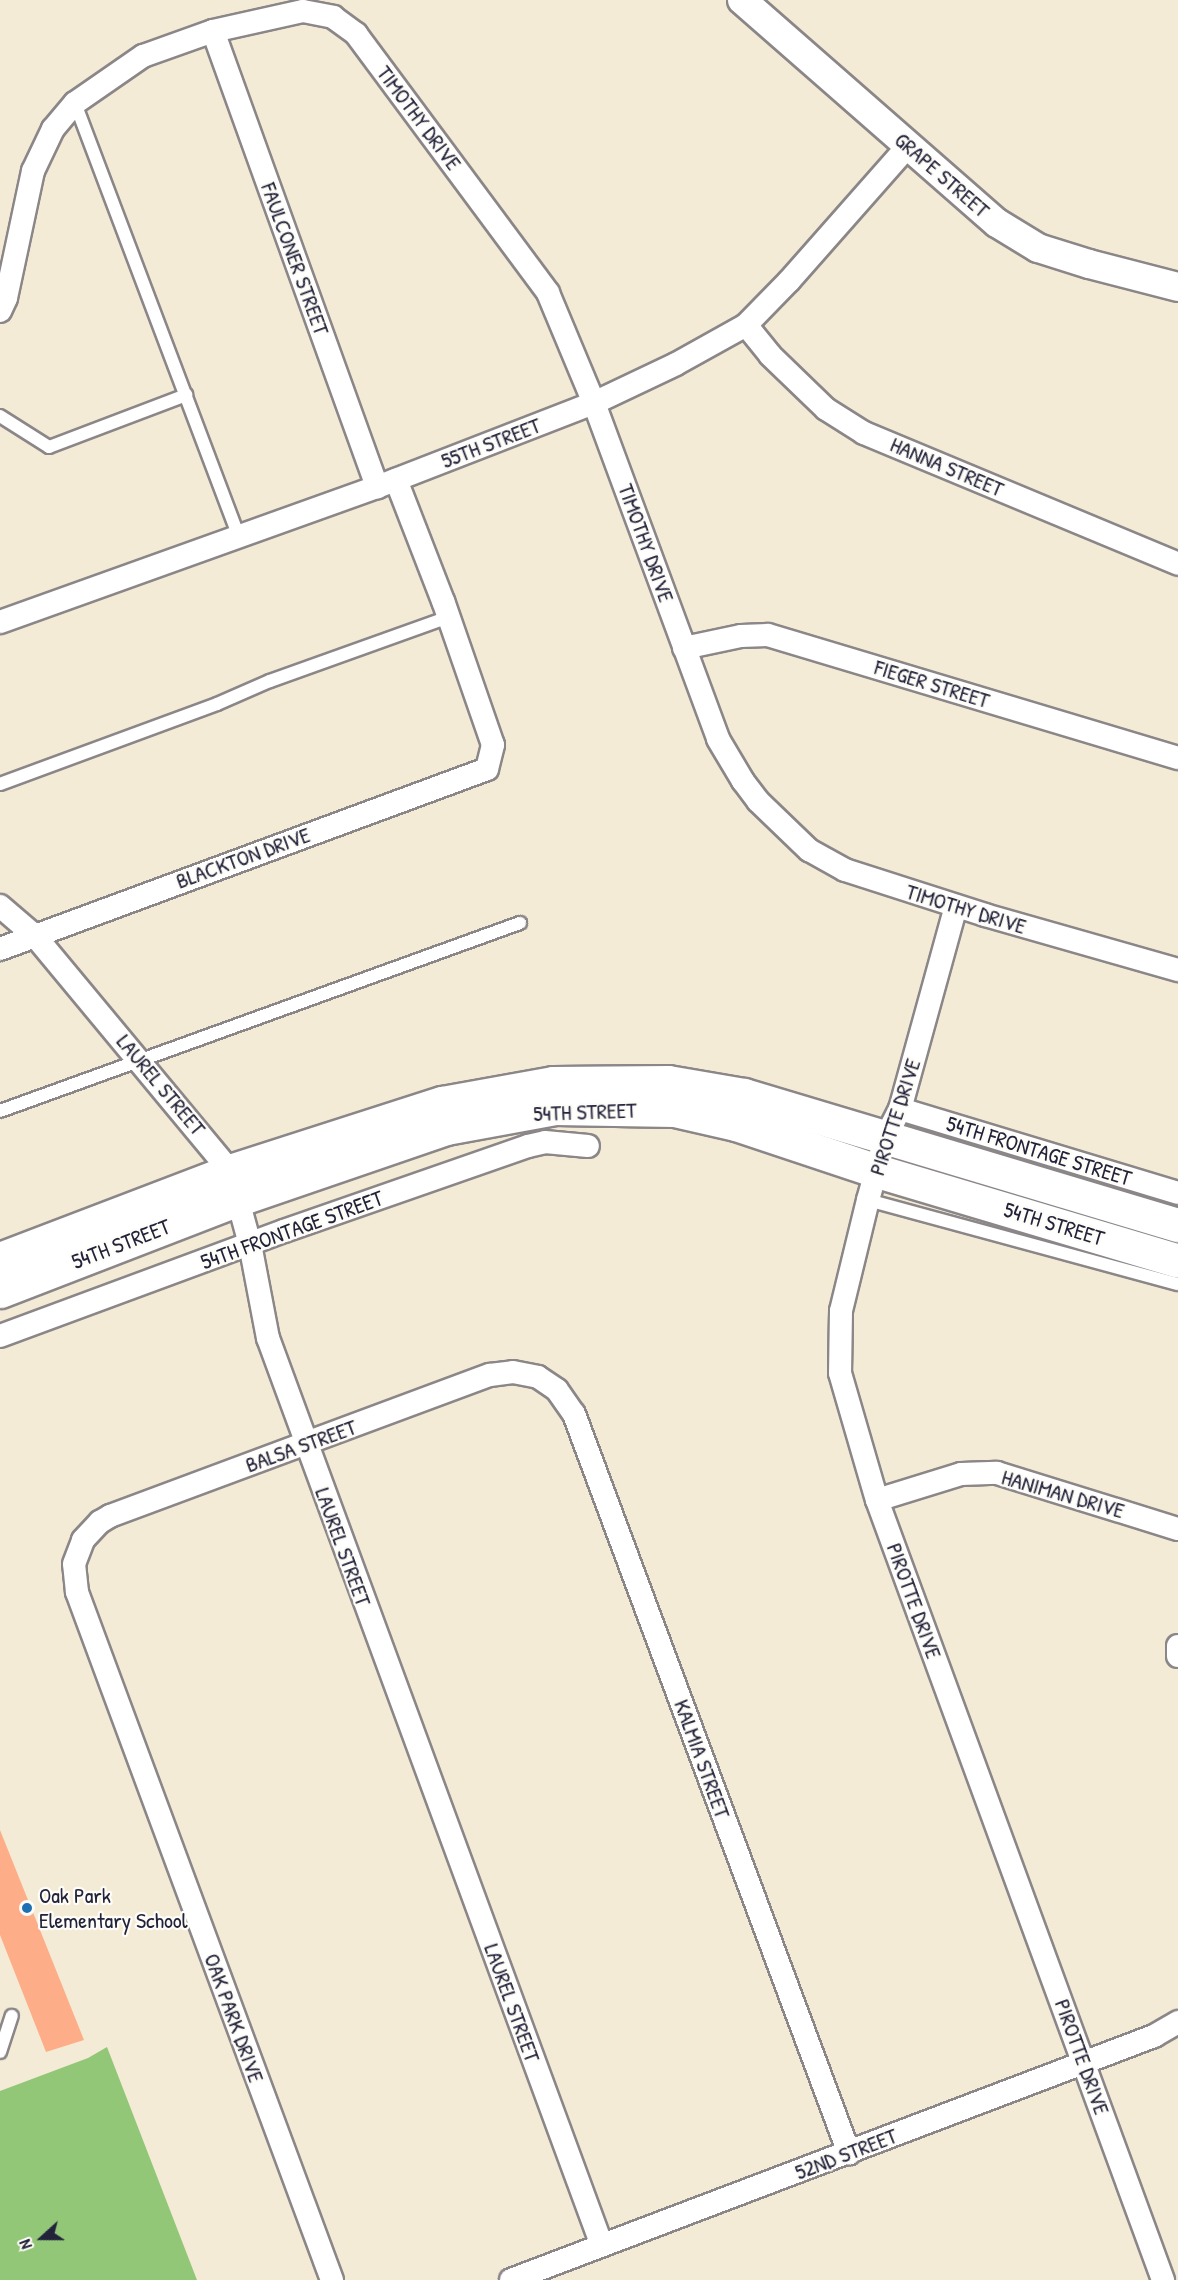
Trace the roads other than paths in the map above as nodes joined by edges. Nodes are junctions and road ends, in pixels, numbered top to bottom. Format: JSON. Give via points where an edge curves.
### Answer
{"nodes":[{"id":1,"x":742,"y":0,"type":"edge"},
{"id":2,"x":213,"y":31,"type":"junction"},
{"id":3,"x":75,"y":103,"type":"junction"},
{"id":4,"x":908,"y":146,"type":"junction"},
{"id":5,"x":1178,"y":287,"type":"edge"},
{"id":6,"x":0,"y":311,"type":"edge"},
{"id":7,"x":746,"y":325,"type":"junction"},
{"id":8,"x":186,"y":395,"type":"junction"},
{"id":9,"x":594,"y":403,"type":"junction"},
{"id":10,"x":0,"y":416,"type":"edge"},
{"id":11,"x":387,"y":483,"type":"junction"},
{"id":12,"x":239,"y":536,"type":"junction"},
{"id":13,"x":1178,"y":564,"type":"edge"},
{"id":14,"x":449,"y":617,"type":"junction"},
{"id":15,"x":0,"y":622,"type":"edge"},
{"id":16,"x":684,"y":648,"type":"junction"},
{"id":17,"x":1178,"y":758,"type":"edge"},
{"id":18,"x":487,"y":769,"type":"joint"},
{"id":19,"x":0,"y":784,"type":"edge"},
{"id":20,"x":0,"y":906,"type":"edge"},
{"id":21,"x":956,"y":906,"type":"junction"},
{"id":22,"x":520,"y":923,"type":"dead end"},
{"id":23,"x":35,"y":936,"type":"junction"},
{"id":24,"x":0,"y":948,"type":"edge"},
{"id":25,"x":1178,"y":970,"type":"edge"},
{"id":26,"x":141,"y":1060,"type":"junction"},
{"id":27,"x":0,"y":1111,"type":"edge"},
{"id":28,"x":893,"y":1123,"type":"junction"},
{"id":29,"x":588,"y":1146,"type":"dead end"},
{"id":30,"x":234,"y":1185,"type":"junction"},
{"id":31,"x":872,"y":1185,"type":"junction"},
{"id":32,"x":1178,"y":1193,"type":"edge"},
{"id":33,"x":1178,"y":1225,"type":"edge"},
{"id":34,"x":250,"y":1244,"type":"junction"},
{"id":35,"x":0,"y":1259,"type":"edge"},
{"id":36,"x":1178,"y":1261,"type":"edge"},
{"id":37,"x":1178,"y":1284,"type":"edge"},
{"id":38,"x":0,"y":1291,"type":"edge"},
{"id":39,"x":0,"y":1336,"type":"edge"},
{"id":40,"x":538,"y":1377,"type":"joint"},
{"id":41,"x":305,"y":1444,"type":"junction"},
{"id":42,"x":877,"y":1500,"type":"junction"},
{"id":43,"x":1178,"y":1529,"type":"edge"},
{"id":44,"x":78,"y":1551,"type":"joint"},
{"id":45,"x":1178,"y":1646,"type":"edge"},
{"id":46,"x":1178,"y":1656,"type":"edge"},
{"id":47,"x":12,"y":2016,"type":"dead end"},
{"id":48,"x":1178,"y":2022,"type":"edge"},
{"id":49,"x":0,"y":2052,"type":"edge"},
{"id":50,"x":1084,"y":2063,"type":"junction"},
{"id":51,"x":849,"y":2154,"type":"junction"},
{"id":52,"x":602,"y":2246,"type":"junction"},
{"id":53,"x":332,"y":2280,"type":"edge"},
{"id":54,"x":511,"y":2280,"type":"edge"},
{"id":55,"x":1163,"y":2280,"type":"edge"}],
"edges":[{"from":1,"to":4,"type":"street","name":"GRAPE STREET"},
{"from":2,"to":3,"type":"street","name":"TIMOTHY DRIVE","via":[[143,56]]},
{"from":2,"to":9,"type":"street","name":"TIMOTHY DRIVE","via":[[303,11],[333,17],[356,34],[548,293]]},
{"from":2,"to":11,"type":"street","name":"FAULCONER STREET"},
{"from":3,"to":6,"type":"street","name":"TIMOTHY DRIVE","via":[[53,129],[33,171]]},
{"from":3,"to":8,"type":"lane"},
{"from":4,"to":5,"type":"street","name":"GRAPE STREET","via":[[997,223],[1038,248]]},
{"from":4,"to":7,"type":"street","name":"55TH STREET"},
{"from":7,"to":9,"type":"street","name":"55TH STREET"},
{"from":7,"to":13,"type":"street","name":"HANNA STREET","via":[[770,355],[826,409],[864,432]]},
{"from":8,"to":10,"type":"lane","via":[[49,447]]},
{"from":8,"to":12,"type":"lane"},
{"from":9,"to":11,"type":"street","name":"55TH STREET"},
{"from":9,"to":16,"type":"street","name":"TIMOTHY DRIVE"},
{"from":11,"to":12,"type":"street","name":"55TH STREET"},
{"from":11,"to":14,"type":"street","name":"FAULCONER STREET"},
{"from":12,"to":15,"type":"street","name":"55TH STREET"},
{"from":14,"to":18,"type":"street","name":"FAULCONER STREET","via":[[493,745]]},
{"from":14,"to":19,"type":"lane"},
{"from":16,"to":17,"type":"street","name":"FIEGER STREET","via":[[741,636],[768,635]]},
{"from":16,"to":21,"type":"street","name":"TIMOTHY DRIVE","via":[[722,747],[743,781],[775,819],[809,850],[844,870]]},
{"from":18,"to":23,"type":"street","name":"BLACKTON DRIVE"},
{"from":20,"to":23,"type":"street","name":"LAUREL STREET"},
{"from":21,"to":25,"type":"street","name":"TIMOTHY DRIVE"},
{"from":21,"to":28,"type":"street","name":"PIROTTE DRIVE"},
{"from":22,"to":26,"type":"lane"},
{"from":23,"to":24,"type":"street","name":"BLACKTON DRIVE"},
{"from":23,"to":26,"type":"street","name":"LAUREL STREET"},
{"from":26,"to":27,"type":"lane"},
{"from":26,"to":30,"type":"street","name":"LAUREL STREET"},
{"from":28,"to":30,"type":"main road","name":"54TH STREET","via":[[668,1082],[553,1083],[442,1103]]},
{"from":28,"to":31,"type":"street","name":"PIROTTE DRIVE"},
{"from":28,"to":32,"type":"street","name":"54TH FRONTAGE STREET"},
{"from":28,"to":33,"type":"main road","name":"54TH STREET"},
{"from":29,"to":34,"type":"street","name":"54TH FRONTAGE STREET","via":[[545,1142],[528,1146]]},
{"from":30,"to":31,"type":"main road","name":"54TH STREET","via":[[446,1128],[555,1108],[674,1110],[736,1124]]},
{"from":30,"to":34,"type":"street","name":"LAUREL STREET"},
{"from":30,"to":35,"type":"main road","name":"54TH STREET"},
{"from":30,"to":38,"type":"main road","name":"54TH STREET"},
{"from":31,"to":36,"type":"main road","name":"54TH STREET"},
{"from":31,"to":37,"type":"lane"},
{"from":31,"to":42,"type":"street","name":"PIROTTE DRIVE","via":[[841,1311],[840,1373]]},
{"from":34,"to":39,"type":"street","name":"54TH FRONTAGE STREET"},
{"from":34,"to":41,"type":"street","name":"LAUREL STREET","via":[[268,1338]]},
{"from":40,"to":41,"type":"street","name":"BALSA STREET","via":[[513,1372],[490,1375]]},
{"from":40,"to":51,"type":"street","name":"KALMIA STREET","via":[[557,1390],[574,1414]]},
{"from":41,"to":44,"type":"street","name":"BALSA STREET","via":[[110,1516],[91,1530]]},
{"from":41,"to":52,"type":"street","name":"LAUREL STREET"},
{"from":42,"to":43,"type":"street","name":"HANIMAN DRIVE","via":[[961,1474],[997,1473]]},
{"from":42,"to":50,"type":"street","name":"PIROTTE DRIVE"},
{"from":44,"to":53,"type":"street","name":"OAK PARK DRIVE","via":[[74,1578],[80,1601]]},
{"from":45,"to":46,"type":"street"},
{"from":47,"to":49,"type":"lane"},
{"from":48,"to":50,"type":"street","name":"52ND STREET","via":[[1154,2036]]},
{"from":50,"to":51,"type":"street","name":"52ND STREET"},
{"from":50,"to":55,"type":"street","name":"PIROTTE DRIVE"},
{"from":51,"to":52,"type":"street","name":"52ND STREET"},
{"from":52,"to":54,"type":"street","name":"52ND STREET"}]}
